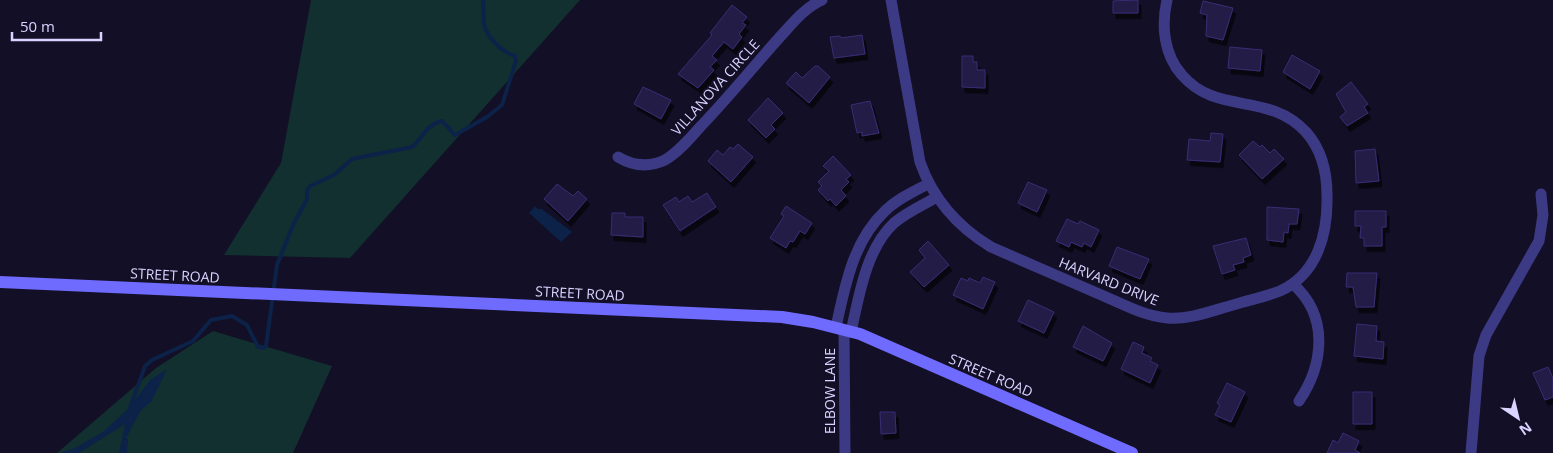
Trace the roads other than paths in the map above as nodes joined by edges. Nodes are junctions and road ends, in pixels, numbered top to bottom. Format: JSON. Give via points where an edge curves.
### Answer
{"nodes":[{"id":1,"x":822,"y":0,"type":"edge"},
{"id":2,"x":891,"y":0,"type":"edge"},
{"id":3,"x":1166,"y":0,"type":"edge"},
{"id":4,"x":618,"y":157,"type":"dead end"},
{"id":5,"x":928,"y":184,"type":"junction"},
{"id":6,"x":1541,"y":194,"type":"dead end"},
{"id":7,"x":937,"y":197,"type":"junction"},
{"id":8,"x":0,"y":282,"type":"edge"},
{"id":9,"x":1293,"y":284,"type":"junction"},
{"id":10,"x":844,"y":330,"type":"junction"},
{"id":11,"x":1299,"y":401,"type":"dead end"},
{"id":12,"x":845,"y":453,"type":"edge"},
{"id":13,"x":1132,"y":453,"type":"edge"},
{"id":14,"x":1472,"y":453,"type":"edge"}],
"edges":[{"from":1,"to":4,"type":"street","name":"VILLANOVA CIRCLE","via":[[792,23],[673,155],[641,165],[630,164]]},
{"from":2,"to":5,"type":"street","name":"HARVARD DRIVE","via":[[917,151]]},
{"from":3,"to":9,"type":"street","name":"HARVARD DRIVE","via":[[1163,27],[1166,44],[1172,60],[1195,88],[1226,101],[1255,104],[1283,114],[1306,132],[1319,152],[1327,187],[1325,230],[1322,245],[1314,259]]},
{"from":5,"to":7,"type":"street","name":"HARVARD DRIVE"},
{"from":5,"to":10,"type":"street","via":[[886,210],[864,236],[856,253]]},
{"from":6,"to":14,"type":"street","via":[[1544,215],[1539,241],[1486,335],[1479,356]]},
{"from":7,"to":9,"type":"street","name":"HARVARD DRIVE","via":[[962,226],[991,248],[1148,315],[1168,318],[1196,316],[1274,293]]},
{"from":7,"to":10,"type":"street","via":[[900,218],[882,236]]},
{"from":8,"to":10,"type":"main road","name":"STREET ROAD","via":[[766,316]]},
{"from":9,"to":11,"type":"street","via":[[1309,302],[1318,326],[1317,363],[1309,386]]},
{"from":10,"to":12,"type":"street","name":"ELBOW LANE"},
{"from":10,"to":13,"type":"main road","name":"STREET ROAD"}]}
